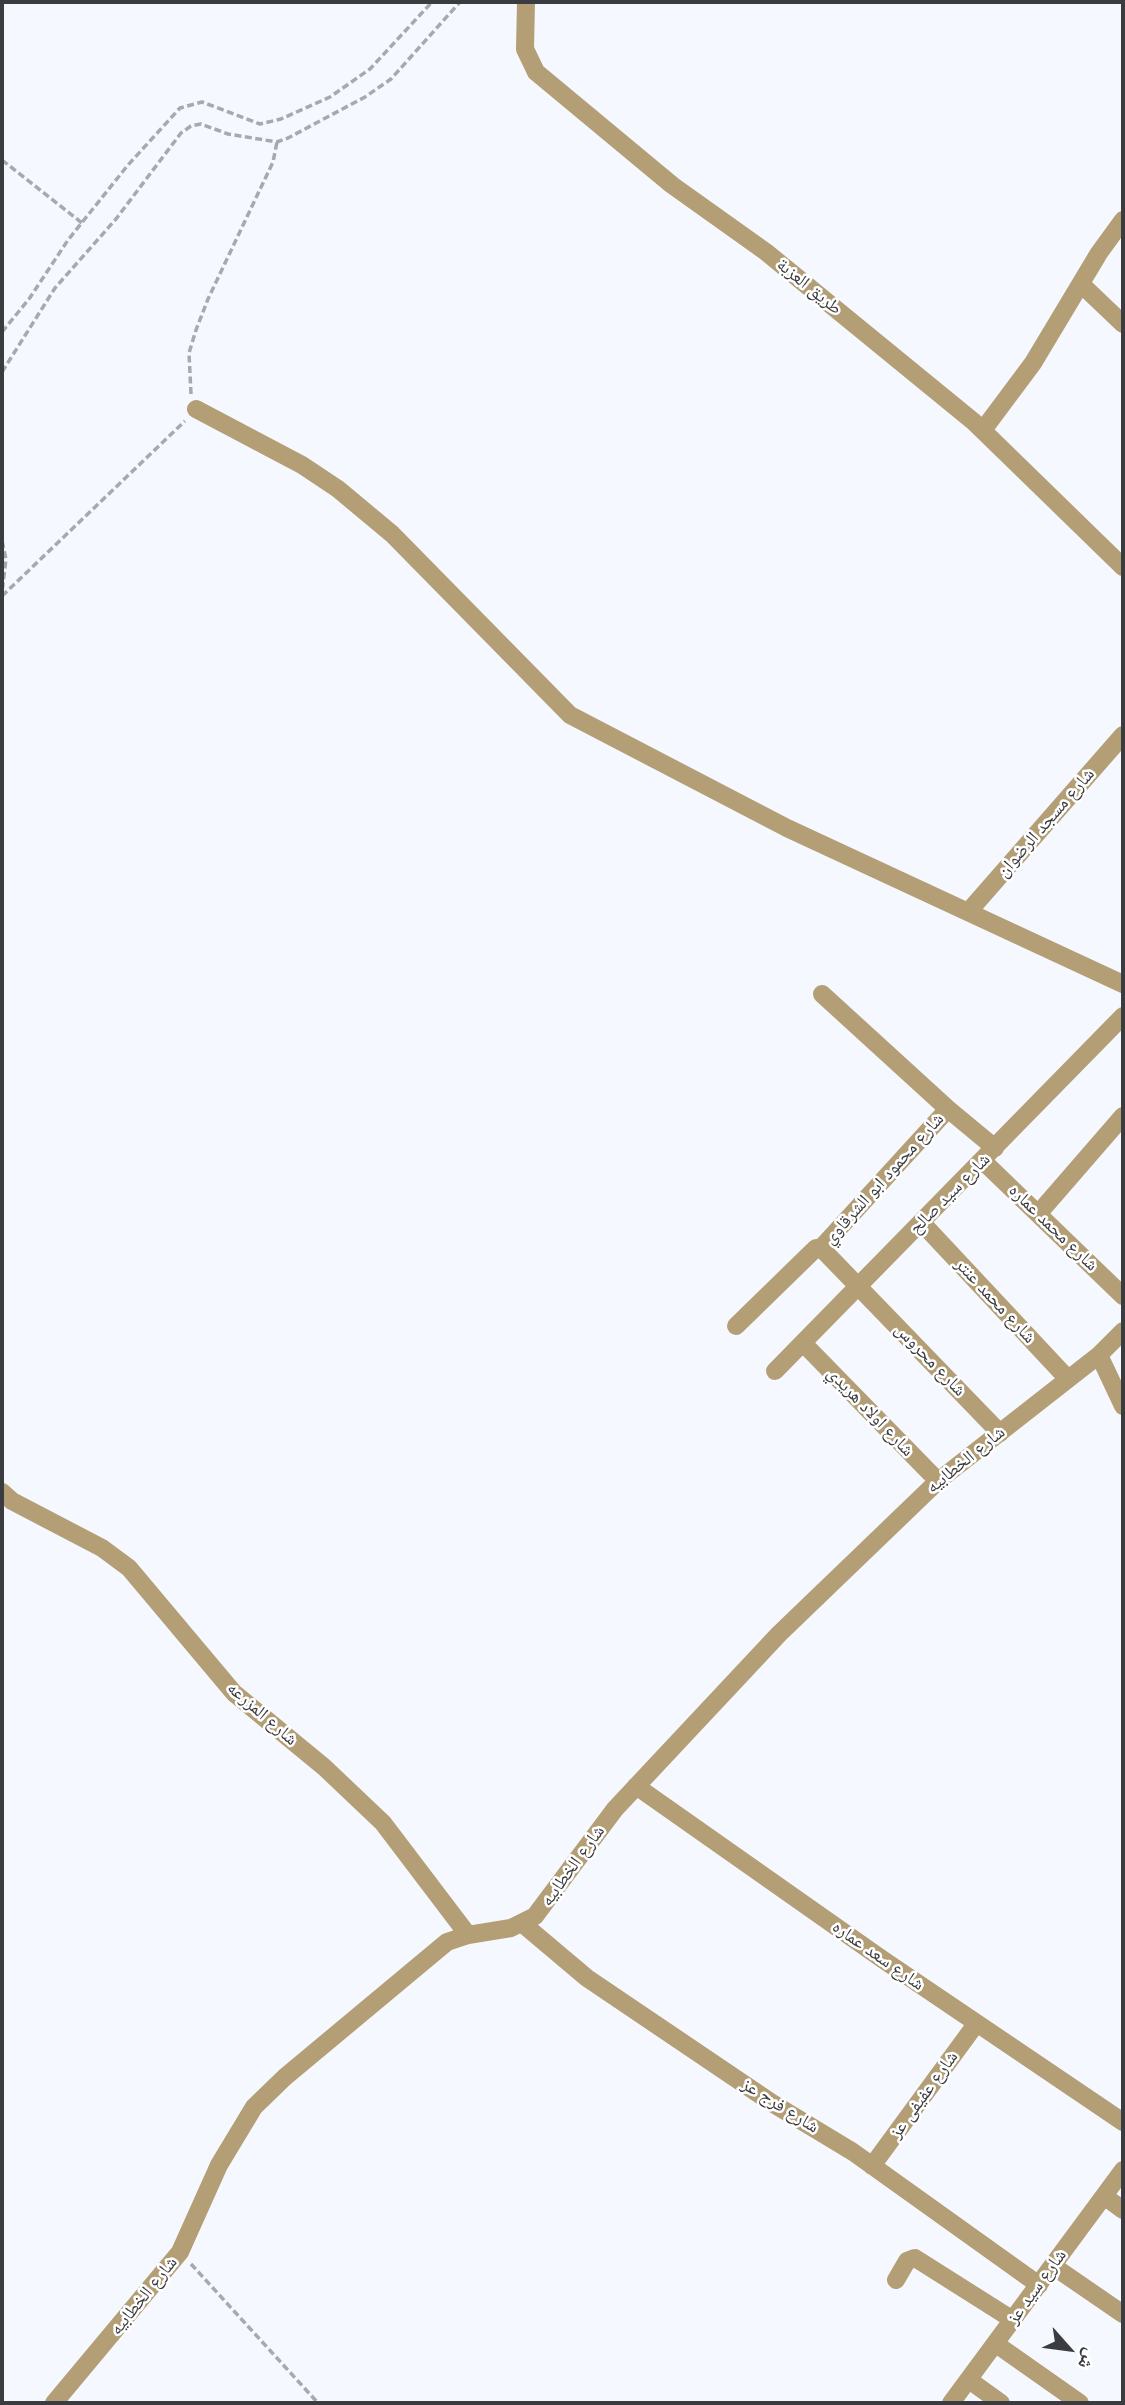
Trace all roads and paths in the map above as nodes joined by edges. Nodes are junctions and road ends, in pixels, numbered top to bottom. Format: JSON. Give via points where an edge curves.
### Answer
{"nodes":[{"id":1,"x":432,"y":2,"type":"edge"},
{"id":2,"x":460,"y":2,"type":"edge"},
{"id":3,"x":526,"y":2,"type":"edge"},
{"id":4,"x":277,"y":142,"type":"junction"},
{"id":5,"x":2,"y":160,"type":"edge"},
{"id":6,"x":1123,"y":220,"type":"edge"},
{"id":7,"x":82,"y":223,"type":"junction"},
{"id":8,"x":1081,"y":284,"type":"junction"},
{"id":9,"x":1123,"y":324,"type":"edge"},
{"id":10,"x":2,"y":332,"type":"edge"},
{"id":11,"x":2,"y":372,"type":"edge"},
{"id":12,"x":196,"y":409,"type":"junction"},
{"id":13,"x":983,"y":430,"type":"junction"},
{"id":14,"x":2,"y":541,"type":"edge"},
{"id":15,"x":1123,"y":567,"type":"edge"},
{"id":16,"x":2,"y":594,"type":"edge"},
{"id":17,"x":1123,"y":735,"type":"edge"},
{"id":18,"x":969,"y":911,"type":"junction"},
{"id":19,"x":1122,"y":983,"type":"edge"},
{"id":20,"x":821,"y":993,"type":"dead end"},
{"id":21,"x":1123,"y":1016,"type":"edge"},
{"id":22,"x":948,"y":1109,"type":"junction"},
{"id":23,"x":1123,"y":1116,"type":"edge"},
{"id":24,"x":989,"y":1155,"type":"junction"},
{"id":25,"x":1038,"y":1214,"type":"junction"},
{"id":26,"x":922,"y":1223,"type":"junction"},
{"id":27,"x":821,"y":1248,"type":"junction"},
{"id":28,"x":859,"y":1286,"type":"junction"},
{"id":29,"x":1123,"y":1296,"type":"edge"},
{"id":30,"x":736,"y":1326,"type":"dead end"},
{"id":31,"x":1123,"y":1331,"type":"edge"},
{"id":32,"x":803,"y":1343,"type":"junction"},
{"id":33,"x":1099,"y":1355,"type":"junction"},
{"id":34,"x":775,"y":1371,"type":"dead end"},
{"id":35,"x":1068,"y":1379,"type":"junction"},
{"id":36,"x":1123,"y":1406,"type":"edge"},
{"id":37,"x":1000,"y":1433,"type":"junction"},
{"id":38,"x":937,"y":1481,"type":"junction"},
{"id":39,"x":2,"y":1492,"type":"edge"},
{"id":40,"x":636,"y":1786,"type":"junction"},
{"id":41,"x":523,"y":1924,"type":"junction"},
{"id":42,"x":468,"y":1935,"type":"junction"},
{"id":43,"x":976,"y":2024,"type":"junction"},
{"id":44,"x":1123,"y":2122,"type":"edge"},
{"id":45,"x":872,"y":2166,"type":"junction"},
{"id":46,"x":1123,"y":2170,"type":"edge"},
{"id":47,"x":1104,"y":2196,"type":"junction"},
{"id":48,"x":1123,"y":2210,"type":"edge"},
{"id":49,"x":180,"y":2252,"type":"junction"},
{"id":50,"x":1053,"y":2266,"type":"junction"},
{"id":51,"x":896,"y":2280,"type":"dead end"},
{"id":52,"x":1039,"y":2285,"type":"junction"},
{"id":53,"x":1123,"y":2314,"type":"edge"},
{"id":54,"x":1013,"y":2320,"type":"junction"},
{"id":55,"x":996,"y":2344,"type":"junction"},
{"id":56,"x":969,"y":2380,"type":"junction"},
{"id":57,"x":54,"y":2403,"type":"edge"},
{"id":58,"x":318,"y":2403,"type":"edge"},
{"id":59,"x":951,"y":2403,"type":"edge"},
{"id":60,"x":1001,"y":2403,"type":"edge"},
{"id":61,"x":1080,"y":2403,"type":"edge"}],
"edges":[{"from":1,"to":7,"type":"path","via":[[370,69],[330,97],[281,119],[260,124],[210,103],[186,104]]},
{"from":2,"to":4,"type":"path","via":[[391,79]]},
{"from":3,"to":13,"type":"street","name":"طريق العزبة","via":[[527,57],[542,78],[672,185],[766,252]]},
{"from":4,"to":11,"type":"path","via":[[228,134],[201,124],[181,133],[116,219],[55,288]]},
{"from":4,"to":12,"type":"path","via":[[274,162],[196,330],[190,353]]},
{"from":5,"to":7,"type":"path"},
{"from":6,"to":8,"type":"street"},
{"from":7,"to":10,"type":"path"},
{"from":8,"to":9,"type":"street"},
{"from":8,"to":13,"type":"street","via":[[1033,363]]},
{"from":12,"to":16,"type":"path"},
{"from":12,"to":18,"type":"street","via":[[303,465],[338,489],[393,534],[570,715],[787,828]]},
{"from":13,"to":15,"type":"street","name":"طريق العزبة"},
{"from":14,"to":16,"type":"path","via":[[6,568]]},
{"from":17,"to":18,"type":"street","name":"شارع مسجد الرضوان"},
{"from":18,"to":19,"type":"street"},
{"from":20,"to":22,"type":"street","name":"شارع محمد عماره"},
{"from":21,"to":24,"type":"street","name":"شارع سيد صالح"},
{"from":22,"to":24,"type":"street","name":"شارع محمد عماره"},
{"from":22,"to":27,"type":"street","name":"شارع محمود ابو الشرقاوي"},
{"from":23,"to":25,"type":"street"},
{"from":24,"to":25,"type":"street","name":"شارع محمد عماره"},
{"from":24,"to":26,"type":"street","name":"شارع سيد صالح"},
{"from":25,"to":29,"type":"street","name":"شارع محمد عماره"},
{"from":26,"to":28,"type":"street","name":"شارع سيد صالح"},
{"from":26,"to":35,"type":"street","name":"شارع محمد عنتر"},
{"from":27,"to":28,"type":"street","name":"شارع محروس"},
{"from":27,"to":30,"type":"street","name":"شارع محمود ابو الشرقاوي"},
{"from":28,"to":32,"type":"street","name":"شارع سيد صالح"},
{"from":28,"to":37,"type":"street","name":"شارع محروس"},
{"from":31,"to":33,"type":"street","name":"شارع الخطابيه"},
{"from":32,"to":34,"type":"street","name":"شارع سيد صالح"},
{"from":32,"to":38,"type":"street","name":"شارع اولاد هريدي"},
{"from":33,"to":35,"type":"street","name":"شارع الخطابيه"},
{"from":33,"to":36,"type":"street"},
{"from":35,"to":37,"type":"street","name":"شارع الخطابيه"},
{"from":37,"to":38,"type":"street","name":"شارع الخطابيه"},
{"from":38,"to":40,"type":"street","name":"شارع الخطابيه","via":[[779,1634]]},
{"from":39,"to":42,"type":"street","name":"شارع المزرعه","via":[[129,1568],[234,1693],[383,1823]]},
{"from":40,"to":41,"type":"street","name":"شارع الخطابيه","via":[[545,1905]]},
{"from":40,"to":43,"type":"street","name":"شارع سعد عماره"},
{"from":41,"to":42,"type":"street","name":"شارع الخطابيه"},
{"from":41,"to":45,"type":"street","name":"شارع فرج عز","via":[[587,1978]]},
{"from":42,"to":49,"type":"street","name":"شارع الخطابيه","via":[[437,1949],[254,2107],[219,2165]]},
{"from":43,"to":44,"type":"street","name":"شارع سعد عماره"},
{"from":43,"to":45,"type":"street","name":"شارع عفيفى عز"},
{"from":45,"to":52,"type":"street","name":"شارع فرج عز"},
{"from":46,"to":47,"type":"street","name":"شارع سيد عز"},
{"from":47,"to":48,"type":"street"},
{"from":47,"to":50,"type":"street","name":"شارع سيد عز"},
{"from":49,"to":57,"type":"street","name":"شارع الخطابيه"},
{"from":49,"to":58,"type":"path"},
{"from":50,"to":52,"type":"street","name":"شارع سيد عز"},
{"from":50,"to":53,"type":"street"},
{"from":51,"to":54,"type":"street","via":[[907,2261],[915,2258]]},
{"from":52,"to":54,"type":"street","name":"شارع سيد عز"},
{"from":54,"to":55,"type":"street","name":"شارع سيد عز"},
{"from":55,"to":56,"type":"street","name":"شارع سيد عز"},
{"from":55,"to":61,"type":"street"},
{"from":56,"to":59,"type":"street","name":"شارع سيد عز"},
{"from":56,"to":60,"type":"street"}]}
